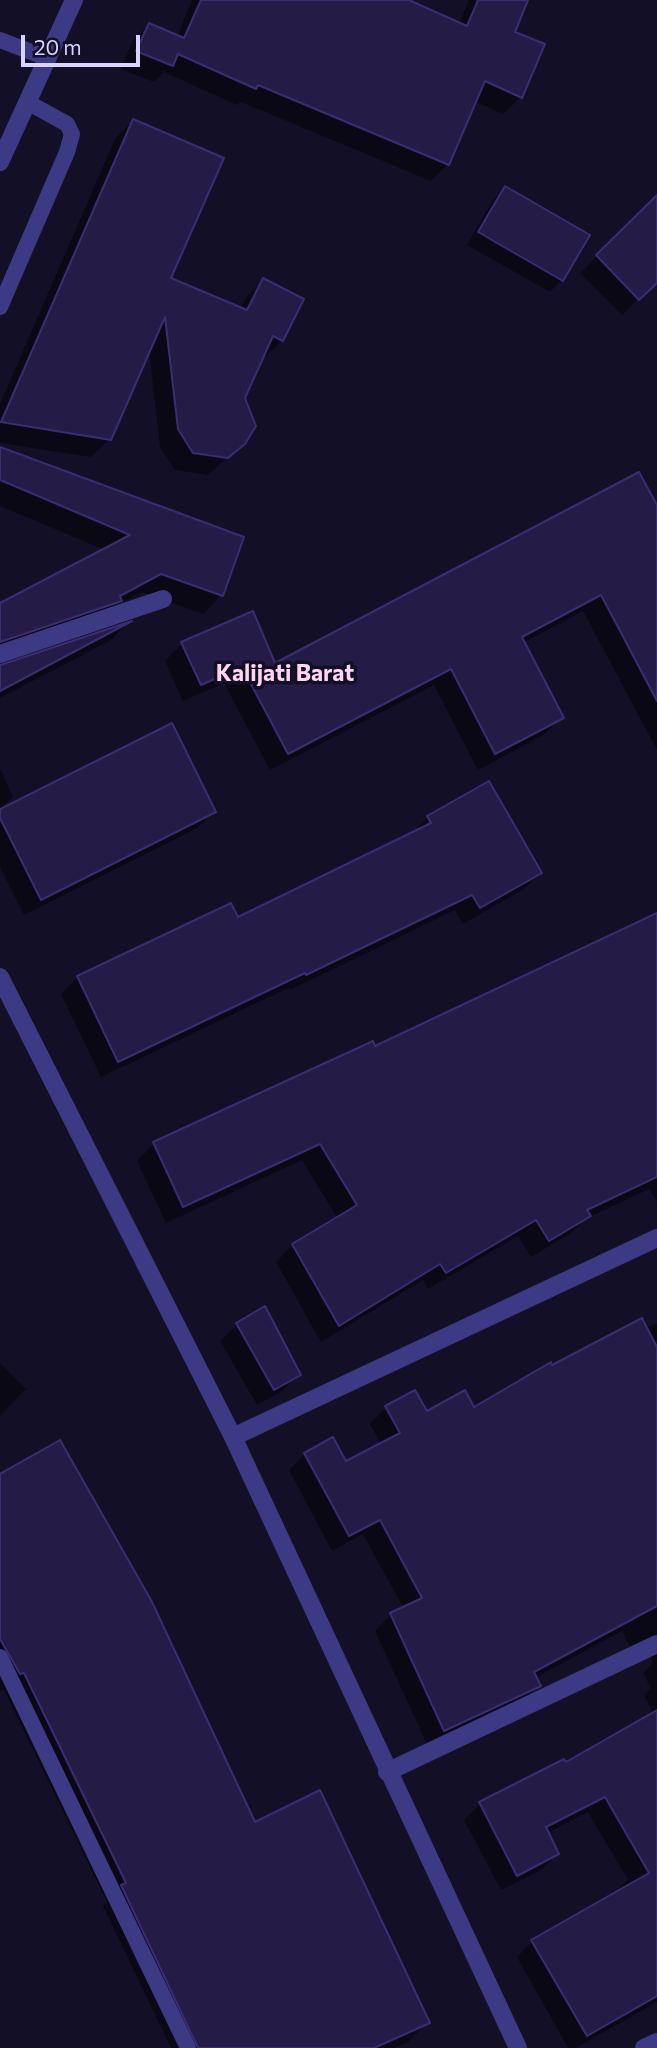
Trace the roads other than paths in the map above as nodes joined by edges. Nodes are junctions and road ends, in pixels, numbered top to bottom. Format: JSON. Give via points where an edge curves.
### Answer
{"nodes":[{"id":1,"x":74,"y":0,"type":"edge"},
{"id":2,"x":0,"y":40,"type":"edge"},
{"id":3,"x":47,"y":58,"type":"junction"},
{"id":4,"x":27,"y":102,"type":"junction"},
{"id":5,"x":0,"y":162,"type":"edge"},
{"id":6,"x":0,"y":307,"type":"edge"},
{"id":7,"x":163,"y":599,"type":"dead end"},
{"id":8,"x":0,"y":654,"type":"edge"},
{"id":9,"x":0,"y":977,"type":"edge"},
{"id":10,"x":657,"y":1238,"type":"edge"},
{"id":11,"x":233,"y":1437,"type":"junction"},
{"id":12,"x":657,"y":1644,"type":"edge"},
{"id":13,"x":0,"y":1657,"type":"edge"},
{"id":14,"x":387,"y":1772,"type":"junction"},
{"id":15,"x":657,"y":2042,"type":"edge"},
{"id":16,"x":188,"y":2048,"type":"edge"},
{"id":17,"x":518,"y":2048,"type":"edge"},
{"id":18,"x":644,"y":2048,"type":"edge"}],
"edges":[{"from":1,"to":3,"type":"street"},
{"from":2,"to":3,"type":"lane"},
{"from":3,"to":4,"type":"street"},
{"from":4,"to":5,"type":"street"},
{"from":4,"to":6,"type":"lane","via":[[67,124],[72,134]]},
{"from":7,"to":8,"type":"street"},
{"from":9,"to":11,"type":"street"},
{"from":10,"to":11,"type":"street"},
{"from":11,"to":14,"type":"street"},
{"from":12,"to":14,"type":"street"},
{"from":13,"to":16,"type":"lane"},
{"from":14,"to":17,"type":"street"},
{"from":15,"to":18,"type":"street"}]}
